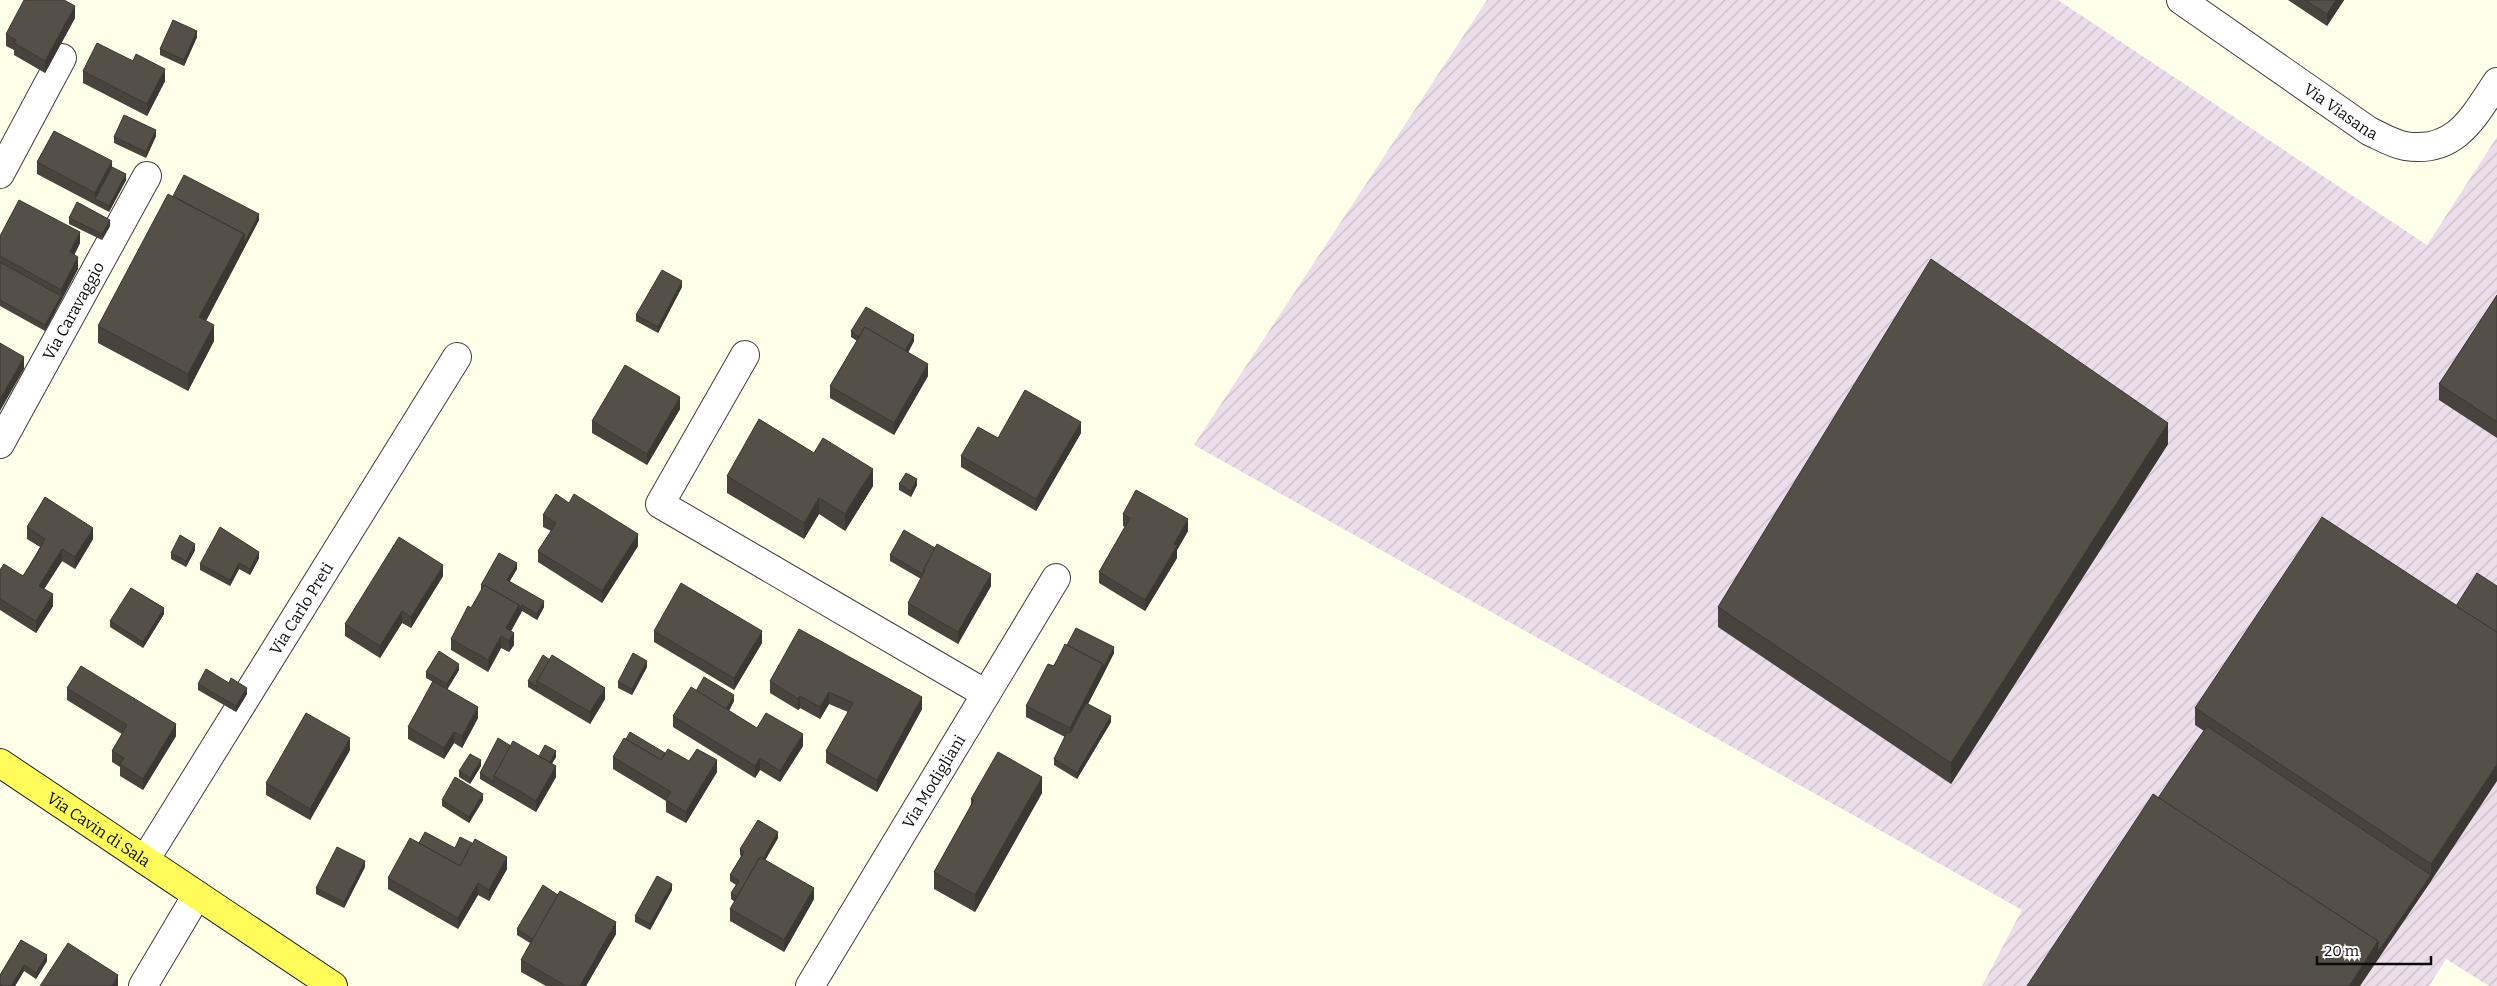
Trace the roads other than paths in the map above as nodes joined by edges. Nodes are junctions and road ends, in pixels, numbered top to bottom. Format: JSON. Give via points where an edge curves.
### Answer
{"nodes":[{"id":1,"x":2181,"y":0,"type":"edge"},
{"id":2,"x":62,"y":58,"type":"dead end"},
{"id":3,"x":2497,"y":82,"type":"edge"},
{"id":4,"x":0,"y":174,"type":"edge"},
{"id":5,"x":147,"y":176,"type":"dead end"},
{"id":6,"x":745,"y":355,"type":"dead end"},
{"id":7,"x":457,"y":357,"type":"dead end"},
{"id":8,"x":0,"y":444,"type":"edge"},
{"id":9,"x":1056,"y":578,"type":"dead end"},
{"id":10,"x":986,"y":694,"type":"junction"},
{"id":11,"x":0,"y":763,"type":"edge"},
{"id":12,"x":145,"y":860,"type":"junction"},
{"id":13,"x":196,"y":895,"type":"junction"},
{"id":14,"x":143,"y":986,"type":"edge"},
{"id":15,"x":333,"y":986,"type":"edge"},
{"id":16,"x":810,"y":986,"type":"edge"}],
"edges":[{"from":1,"to":3,"type":"street","name":"Via Viasana","via":[[2369,132],[2403,145],[2427,148],[2450,140],[2472,120]]},
{"from":2,"to":4,"type":"street"},
{"from":5,"to":8,"type":"street","name":"Via Caravaggio"},
{"from":6,"to":10,"type":"street","via":[[660,504]]},
{"from":7,"to":12,"type":"street","name":"Via Carlo Preti"},
{"from":9,"to":10,"type":"street","name":"Via Modigliani"},
{"from":10,"to":16,"type":"street","name":"Via Modigliani"},
{"from":11,"to":12,"type":"main road","name":"Via Cavin di Sala"},
{"from":12,"to":13,"type":"main road","name":"Via Cavin di Sala"},
{"from":13,"to":14,"type":"street"},
{"from":13,"to":15,"type":"main road","name":"Via Cavin di Sala"}]}
